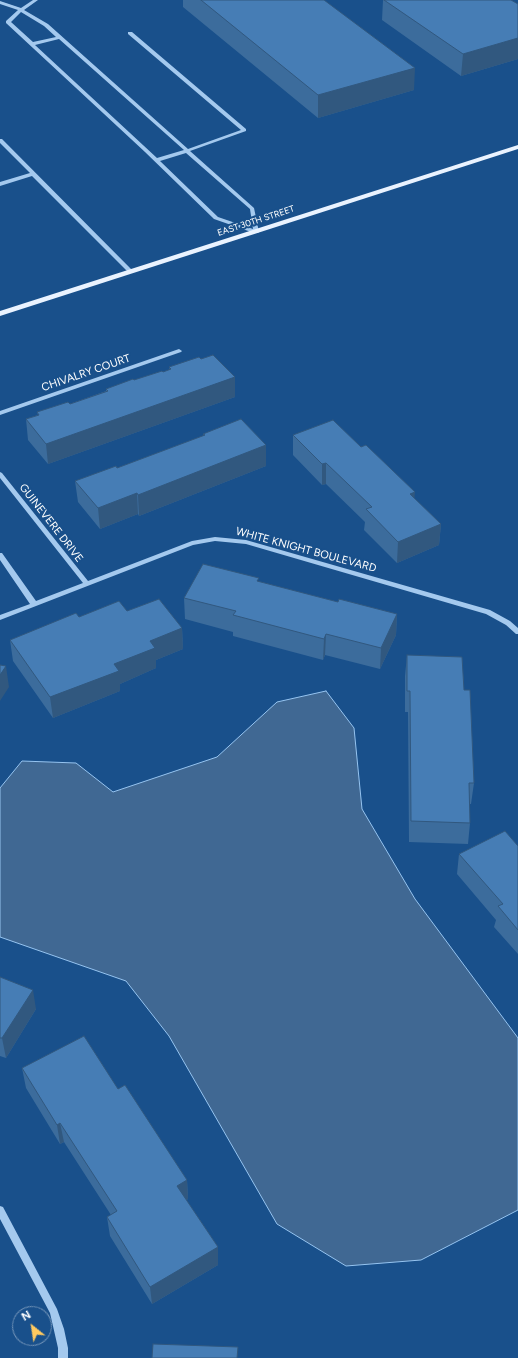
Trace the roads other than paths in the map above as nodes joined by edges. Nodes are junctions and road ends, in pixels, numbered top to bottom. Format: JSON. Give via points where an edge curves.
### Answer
{"nodes":[{"id":1,"x":36,"y":0,"type":"edge"},
{"id":2,"x":0,"y":2,"type":"edge"},
{"id":3,"x":21,"y":10,"type":"junction"},
{"id":4,"x":130,"y":33,"type":"dead end"},
{"id":5,"x":60,"y":37,"type":"junction"},
{"id":6,"x":32,"y":44,"type":"junction"},
{"id":7,"x":0,"y":140,"type":"edge"},
{"id":8,"x":518,"y":147,"type":"edge"},
{"id":9,"x":187,"y":151,"type":"junction"},
{"id":10,"x":157,"y":160,"type":"junction"},
{"id":11,"x":32,"y":174,"type":"junction"},
{"id":12,"x":0,"y":184,"type":"edge"},
{"id":13,"x":256,"y":232,"type":"junction"},
{"id":14,"x":131,"y":272,"type":"junction"},
{"id":15,"x":0,"y":314,"type":"edge"},
{"id":16,"x":179,"y":351,"type":"dead end"},
{"id":17,"x":0,"y":413,"type":"edge"},
{"id":18,"x":0,"y":474,"type":"edge"},
{"id":19,"x":0,"y":556,"type":"edge"},
{"id":20,"x":86,"y":583,"type":"junction"},
{"id":21,"x":34,"y":604,"type":"junction"},
{"id":22,"x":0,"y":618,"type":"edge"},
{"id":23,"x":518,"y":632,"type":"edge"},
{"id":24,"x":0,"y":1210,"type":"edge"},
{"id":25,"x":63,"y":1358,"type":"edge"}],
"edges":[{"from":1,"to":3,"type":"street"},
{"from":2,"to":3,"type":"street"},
{"from":3,"to":5,"type":"street"},
{"from":3,"to":6,"type":"street","via":[[8,22]]},
{"from":4,"to":9,"type":"street","via":[[244,130]]},
{"from":5,"to":6,"type":"street"},
{"from":5,"to":9,"type":"street"},
{"from":6,"to":10,"type":"street"},
{"from":7,"to":11,"type":"street"},
{"from":8,"to":13,"type":"main road","name":"EAST 30TH STREET"},
{"from":9,"to":10,"type":"street"},
{"from":9,"to":13,"type":"street","via":[[252,209]]},
{"from":10,"to":13,"type":"street","via":[[216,218]]},
{"from":11,"to":12,"type":"street"},
{"from":11,"to":14,"type":"street"},
{"from":13,"to":14,"type":"main road","name":"EAST 30TH STREET"},
{"from":14,"to":15,"type":"main road","name":"EAST 30TH STREET"},
{"from":16,"to":17,"type":"street","name":"CHIVALRY COURT"},
{"from":18,"to":20,"type":"street","name":"GUINEVERE DRIVE"},
{"from":19,"to":21,"type":"street"},
{"from":20,"to":21,"type":"street","name":"WHITE KNIGHT BOULEVARD"},
{"from":20,"to":23,"type":"street","name":"WHITE KNIGHT BOULEVARD","via":[[192,543],[215,539],[239,540],[488,612]]},
{"from":21,"to":22,"type":"street","name":"WHITE KNIGHT BOULEVARD"},
{"from":24,"to":25,"type":"street","via":[[54,1312]]}]}
